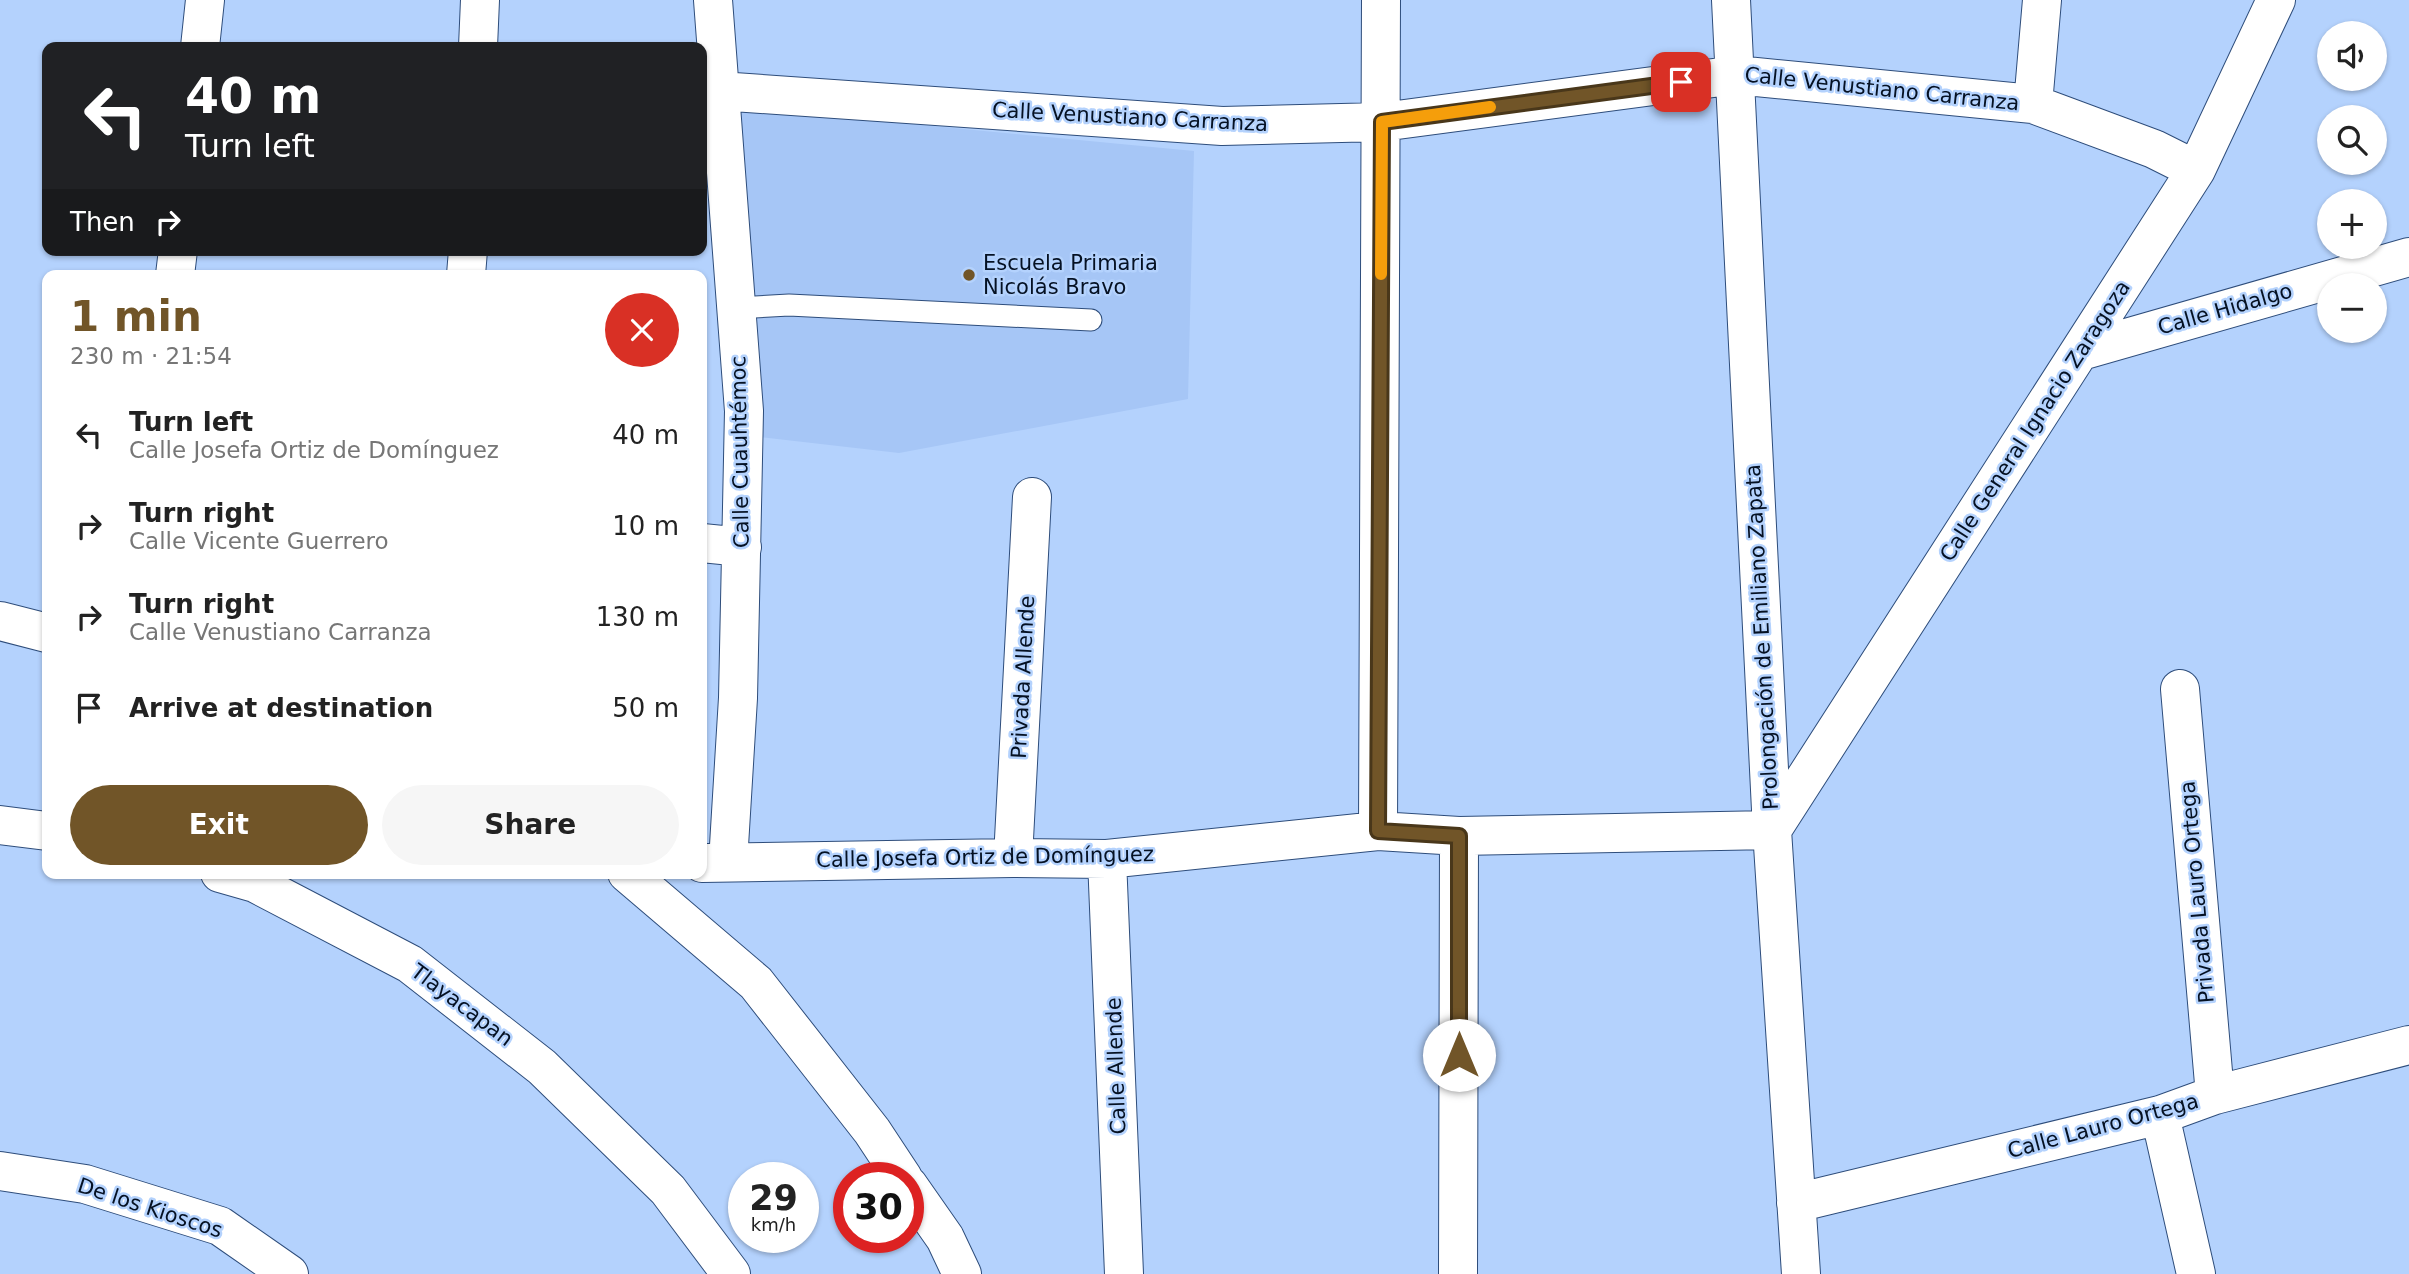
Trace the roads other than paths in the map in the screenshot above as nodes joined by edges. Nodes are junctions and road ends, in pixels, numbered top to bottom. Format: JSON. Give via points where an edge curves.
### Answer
{"nodes":[{"id":1,"x":205,"y":0,"type":"edge"},
{"id":2,"x":481,"y":0,"type":"edge"},
{"id":3,"x":713,"y":0,"type":"edge"},
{"id":4,"x":1381,"y":0,"type":"edge"},
{"id":5,"x":1731,"y":0,"type":"edge"},
{"id":6,"x":2042,"y":0,"type":"edge"},
{"id":7,"x":2276,"y":0,"type":"edge"},
{"id":8,"x":201,"y":42,"type":"edge"},
{"id":9,"x":478,"y":42,"type":"edge"},
{"id":10,"x":1736,"y":75,"type":"junction"},
{"id":11,"x":719,"y":91,"type":"junction"},
{"id":12,"x":2033,"y":104,"type":"junction"},
{"id":13,"x":1382,"y":122,"type":"junction"},
{"id":14,"x":2196,"y":170,"type":"junction"},
{"id":15,"x":2409,"y":257,"type":"edge"},
{"id":16,"x":736,"y":308,"type":"junction"},
{"id":17,"x":1091,"y":320,"type":"dead end"},
{"id":18,"x":2081,"y":351,"type":"junction"},
{"id":19,"x":1032,"y":497,"type":"dead end"},
{"id":20,"x":707,"y":544,"type":"edge"},
{"id":21,"x":741,"y":547,"type":"junction"},
{"id":22,"x":0,"y":621,"type":"edge"},
{"id":23,"x":42,"y":633,"type":"edge"},
{"id":24,"x":2180,"y":690,"type":"dead end"},
{"id":25,"x":0,"y":825,"type":"edge"},
{"id":26,"x":42,"y":830,"type":"edge"},
{"id":27,"x":1772,"y":830,"type":"junction"},
{"id":28,"x":1378,"y":831,"type":"junction"},
{"id":29,"x":1459,"y":836,"type":"junction"},
{"id":30,"x":1013,"y":858,"type":"junction"},
{"id":31,"x":1107,"y":859,"type":"junction"},
{"id":32,"x":715,"y":862,"type":"edge"},
{"id":33,"x":241,"y":879,"type":"edge"},
{"id":34,"x":633,"y":879,"type":"edge"},
{"id":35,"x":2409,"y":1045,"type":"edge"},
{"id":36,"x":2215,"y":1095,"type":"junction"},
{"id":37,"x":2161,"y":1115,"type":"junction"},
{"id":38,"x":893,"y":1162,"type":"edge"},
{"id":39,"x":0,"y":1171,"type":"edge"},
{"id":40,"x":1796,"y":1203,"type":"junction"},
{"id":41,"x":924,"y":1209,"type":"edge"},
{"id":42,"x":289,"y":1274,"type":"edge"},
{"id":43,"x":731,"y":1274,"type":"edge"},
{"id":44,"x":962,"y":1274,"type":"edge"},
{"id":45,"x":1125,"y":1274,"type":"edge"},
{"id":46,"x":1458,"y":1274,"type":"edge"},
{"id":47,"x":1801,"y":1274,"type":"edge"},
{"id":48,"x":2196,"y":1274,"type":"edge"}],
"edges":[{"from":1,"to":8,"type":"street"},
{"from":2,"to":9,"type":"street"},
{"from":3,"to":11,"type":"street","name":"Calle Cuauhtémoc"},
{"from":4,"to":13,"type":"street"},
{"from":5,"to":10,"type":"street","name":"Prolongación de Emiliano Zapata"},
{"from":6,"to":12,"type":"street"},
{"from":7,"to":14,"type":"street","name":"Calle General Ignacio Zaragoza"},
{"from":10,"to":12,"type":"street","name":"Calle Venustiano Carranza"},
{"from":10,"to":13,"type":"street","name":"Calle Venustiano Carranza"},
{"from":10,"to":27,"type":"street","name":"Prolongación de Emiliano Zapata"},
{"from":11,"to":13,"type":"street","name":"Calle Venustiano Carranza","via":[[1223,126]]},
{"from":11,"to":16,"type":"street","name":"Calle Cuauhtémoc"},
{"from":12,"to":14,"type":"street","name":"Calle Venustiano Carranza","via":[[2154,149]]},
{"from":13,"to":28,"type":"street"},
{"from":14,"to":18,"type":"street","name":"Calle General Ignacio Zaragoza"},
{"from":15,"to":18,"type":"street","name":"Calle Hidalgo"},
{"from":16,"to":17,"type":"lane","via":[[789,305]]},
{"from":16,"to":21,"type":"street","name":"Calle Cuauhtémoc","via":[[744,411]]},
{"from":18,"to":27,"type":"street","name":"Calle General Ignacio Zaragoza"},
{"from":19,"to":30,"type":"street","name":"Privada Allende"},
{"from":20,"to":21,"type":"street"},
{"from":21,"to":32,"type":"street","name":"Calle Cuauhtémoc","via":[[738,698]]},
{"from":22,"to":23,"type":"street"},
{"from":24,"to":36,"type":"street","name":"Privada Lauro Ortega"},
{"from":25,"to":26,"type":"street"},
{"from":27,"to":29,"type":"street","name":"Calle Josefa Ortiz de Domínguez"},
{"from":27,"to":40,"type":"street","name":"Prolongación de Emiliano Zapata"},
{"from":28,"to":29,"type":"street","name":"Calle Josefa Ortiz de Domínguez"},
{"from":28,"to":31,"type":"street","name":"Calle Josefa Ortiz de Domínguez"},
{"from":29,"to":46,"type":"street"},
{"from":30,"to":31,"type":"street","name":"Calle Josefa Ortiz de Domínguez"},
{"from":30,"to":32,"type":"street","name":"Calle Josefa Ortiz de Domínguez"},
{"from":31,"to":45,"type":"street","name":"Calle Allende"},
{"from":33,"to":43,"type":"street","name":"Tlayacapan","via":[[410,964],[542,1067],[668,1190]]},
{"from":34,"to":38,"type":"street","via":[[756,983]]},
{"from":35,"to":36,"type":"street","name":"Calle Lauro Ortega"},
{"from":36,"to":37,"type":"street","name":"Calle Lauro Ortega"},
{"from":37,"to":40,"type":"street","name":"Calle Lauro Ortega"},
{"from":37,"to":48,"type":"street"},
{"from":39,"to":42,"type":"street","name":"De los Kioscos","via":[[85,1184],[220,1226]]},
{"from":40,"to":47,"type":"street","name":"Prolongación de Emiliano Zapata"},
{"from":41,"to":44,"type":"street"}]}
